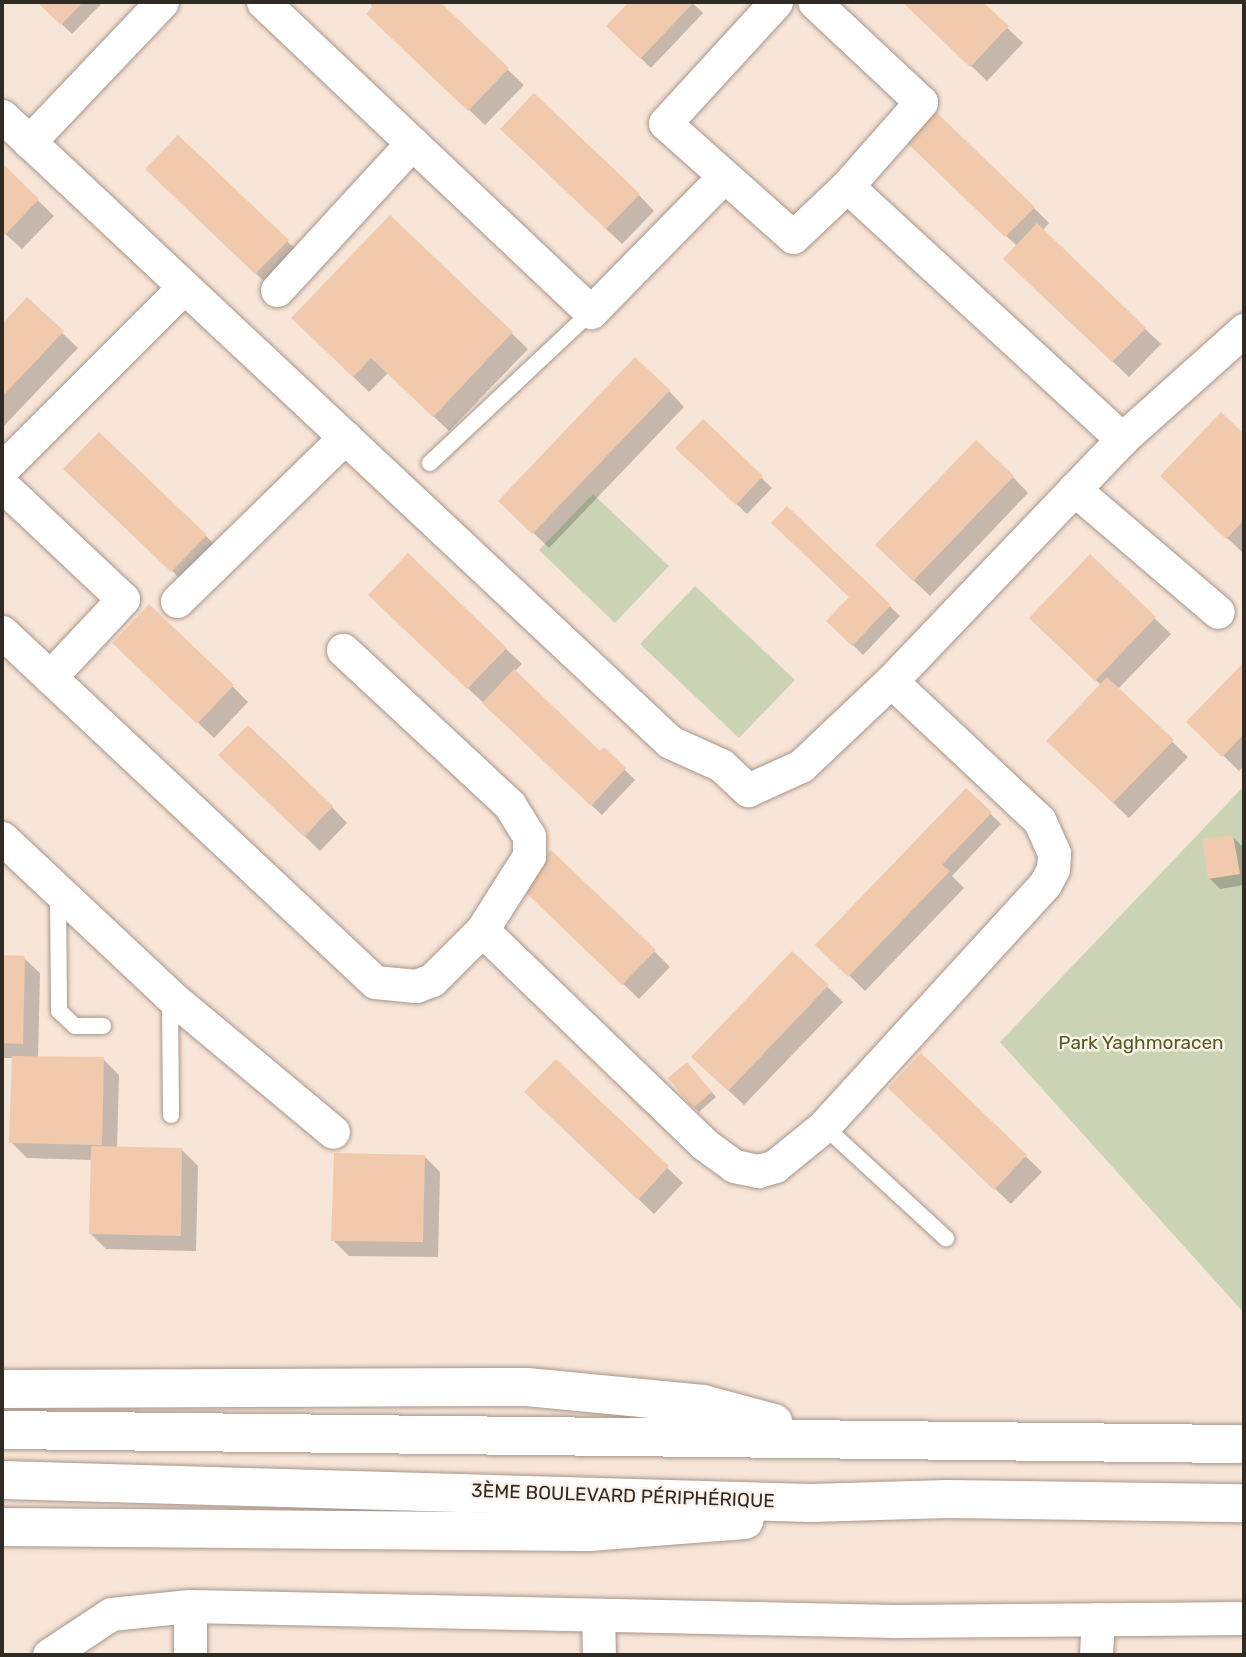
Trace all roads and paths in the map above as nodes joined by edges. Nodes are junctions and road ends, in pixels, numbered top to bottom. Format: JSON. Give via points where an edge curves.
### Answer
{"nodes":[{"id":1,"x":162,"y":2,"type":"edge"},
{"id":2,"x":263,"y":2,"type":"edge"},
{"id":3,"x":776,"y":2,"type":"edge"},
{"id":4,"x":814,"y":2,"type":"edge"},
{"id":5,"x":2,"y":116,"type":"edge"},
{"id":6,"x":29,"y":142,"type":"junction"},
{"id":7,"x":412,"y":143,"type":"junction"},
{"id":8,"x":724,"y":176,"type":"junction"},
{"id":9,"x":847,"y":186,"type":"junction"},
{"id":10,"x":184,"y":287,"type":"junction"},
{"id":11,"x":278,"y":290,"type":"dead end"},
{"id":12,"x":591,"y":312,"type":"junction"},
{"id":13,"x":1244,"y":330,"type":"edge"},
{"id":14,"x":345,"y":437,"type":"junction"},
{"id":15,"x":1122,"y":439,"type":"junction"},
{"id":16,"x":430,"y":463,"type":"dead end"},
{"id":17,"x":2,"y":469,"type":"edge"},
{"id":18,"x":2,"y":485,"type":"edge"},
{"id":19,"x":1074,"y":489,"type":"junction"},
{"id":20,"x":177,"y":601,"type":"dead end"},
{"id":21,"x":1217,"y":612,"type":"dead end"},
{"id":22,"x":2,"y":632,"type":"edge"},
{"id":23,"x":343,"y":650,"type":"dead end"},
{"id":24,"x":50,"y":677,"type":"junction"},
{"id":25,"x":891,"y":681,"type":"junction"},
{"id":26,"x":2,"y":838,"type":"edge"},
{"id":27,"x":58,"y":891,"type":"junction"},
{"id":28,"x":482,"y":930,"type":"junction"},
{"id":29,"x":170,"y":996,"type":"junction"},
{"id":30,"x":103,"y":1026,"type":"dead end"},
{"id":31,"x":171,"y":1115,"type":"dead end"},
{"id":32,"x":824,"y":1126,"type":"junction"},
{"id":33,"x":333,"y":1132,"type":"dead end"},
{"id":34,"x":946,"y":1238,"type":"dead end"},
{"id":35,"x":2,"y":1389,"type":"edge"},
{"id":36,"x":2,"y":1430,"type":"edge"},
{"id":37,"x":802,"y":1437,"type":"junction"},
{"id":38,"x":1244,"y":1444,"type":"edge"},
{"id":39,"x":2,"y":1480,"type":"edge"},
{"id":40,"x":811,"y":1503,"type":"junction"},
{"id":41,"x":1244,"y":1503,"type":"edge"},
{"id":42,"x":2,"y":1527,"type":"edge"},
{"id":43,"x":190,"y":1606,"type":"junction"},
{"id":44,"x":598,"y":1615,"type":"junction"},
{"id":45,"x":1244,"y":1618,"type":"edge"},
{"id":46,"x":1098,"y":1619,"type":"junction"},
{"id":47,"x":48,"y":1655,"type":"edge"},
{"id":48,"x":190,"y":1655,"type":"edge"},
{"id":49,"x":599,"y":1655,"type":"edge"},
{"id":50,"x":1096,"y":1655,"type":"edge"}],
"edges":[{"from":1,"to":6,"type":"street"},
{"from":2,"to":7,"type":"street"},
{"from":3,"to":8,"type":"street","via":[[665,123]]},
{"from":4,"to":9,"type":"street","via":[[921,102]]},
{"from":5,"to":6,"type":"street"},
{"from":6,"to":10,"type":"street"},
{"from":7,"to":11,"type":"street"},
{"from":7,"to":12,"type":"street"},
{"from":8,"to":9,"type":"street","via":[[793,237]]},
{"from":8,"to":12,"type":"street"},
{"from":9,"to":15,"type":"street"},
{"from":10,"to":14,"type":"street"},
{"from":10,"to":17,"type":"street"},
{"from":12,"to":16,"type":"lane"},
{"from":13,"to":15,"type":"street"},
{"from":14,"to":20,"type":"street"},
{"from":14,"to":25,"type":"street","via":[[670,742],[721,765],[748,790],[801,766]]},
{"from":15,"to":19,"type":"street"},
{"from":18,"to":24,"type":"street","via":[[122,599]]},
{"from":19,"to":21,"type":"street"},
{"from":19,"to":25,"type":"street"},
{"from":22,"to":24,"type":"street"},
{"from":23,"to":28,"type":"street","via":[[510,805],[523,823],[529,836],[529,856]]},
{"from":24,"to":28,"type":"street","via":[[376,982],[416,986],[432,980]]},
{"from":25,"to":32,"type":"street","via":[[1039,820],[1054,853],[1053,869],[1045,884]]},
{"from":26,"to":27,"type":"street"},
{"from":27,"to":29,"type":"street"},
{"from":27,"to":30,"type":"lane","via":[[60,1011],[75,1026]]},
{"from":28,"to":32,"type":"street","via":[[704,1144],[734,1166],[758,1171],[775,1166]]},
{"from":29,"to":31,"type":"lane"},
{"from":29,"to":33,"type":"street"},
{"from":32,"to":34,"type":"lane"},
{"from":35,"to":37,"type":"highway","via":[[527,1387],[703,1404],[749,1414]]},
{"from":36,"to":37,"type":"highway"},
{"from":37,"to":38,"type":"highway"},
{"from":39,"to":40,"type":"highway","name":"3ÈME BOULEVARD PÉRIPHÉRIQUE"},
{"from":40,"to":41,"type":"highway","name":"3ÈME BOULEVARD PÉRIPHÉRIQUE","via":[[947,1499]]},
{"from":40,"to":42,"type":"highway","via":[[751,1519],[589,1532]]},
{"from":43,"to":44,"type":"street"},
{"from":43,"to":47,"type":"street","via":[[111,1614]]},
{"from":43,"to":48,"type":"street"},
{"from":44,"to":46,"type":"street","via":[[896,1621]]},
{"from":44,"to":49,"type":"street"},
{"from":45,"to":46,"type":"street"},
{"from":46,"to":50,"type":"street"}]}
